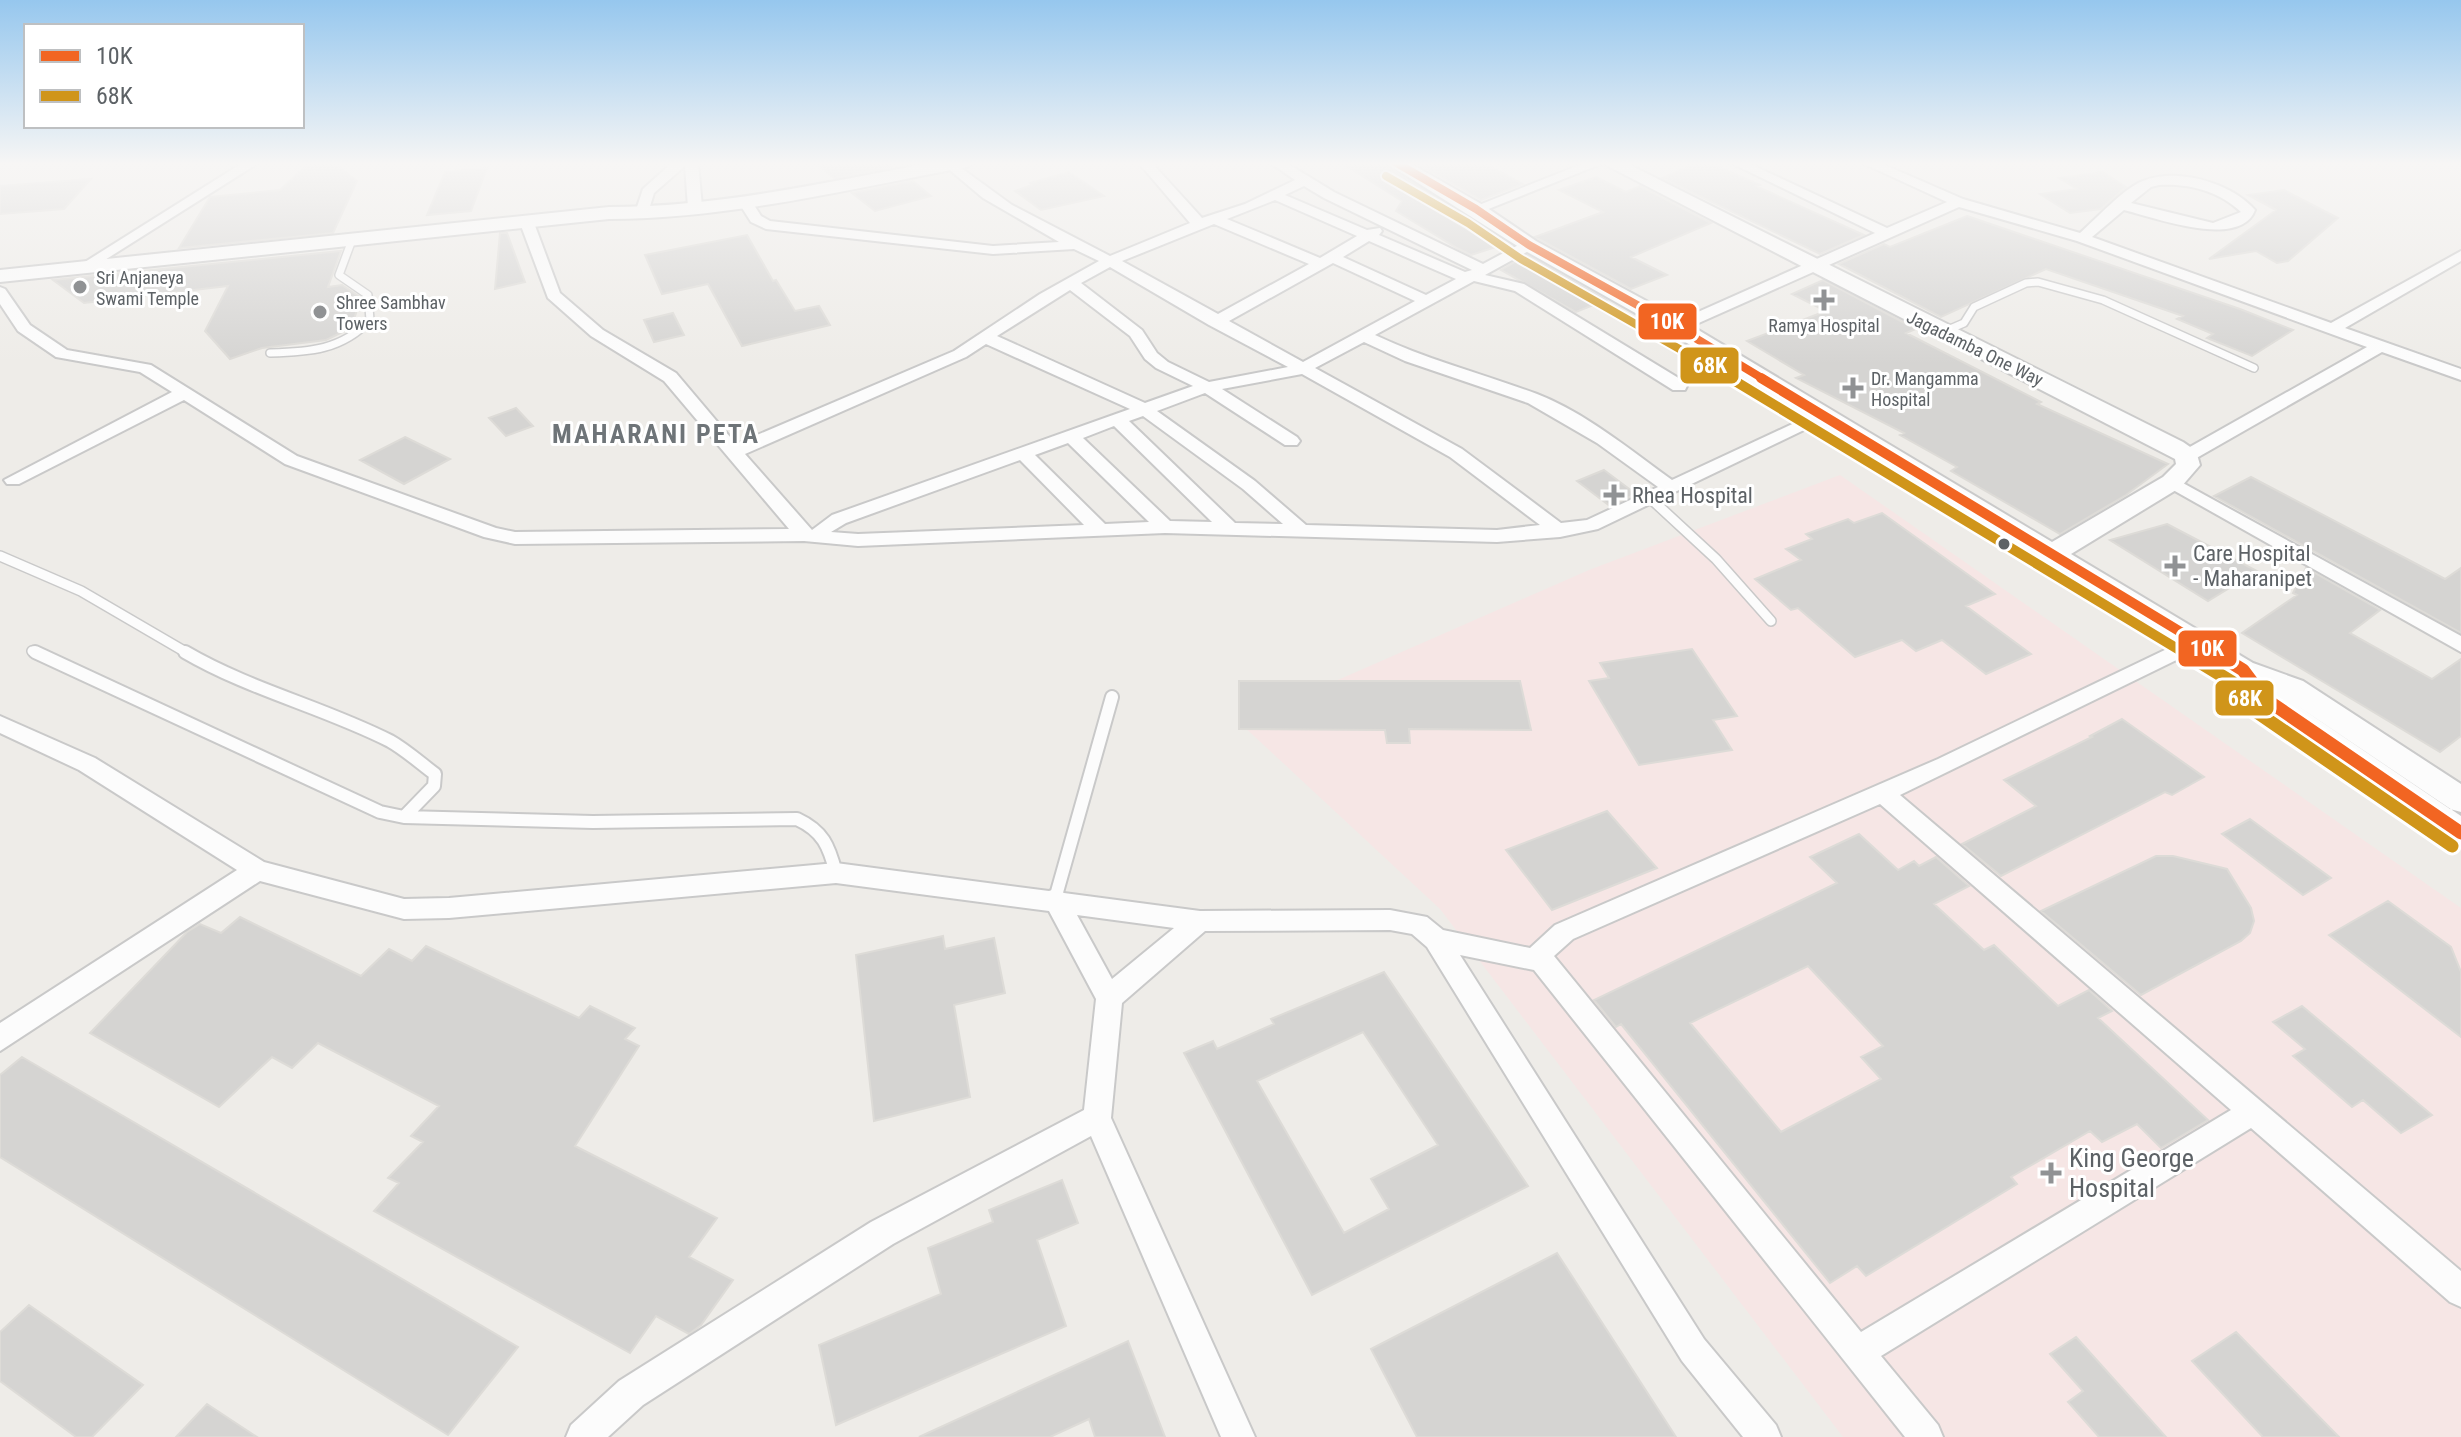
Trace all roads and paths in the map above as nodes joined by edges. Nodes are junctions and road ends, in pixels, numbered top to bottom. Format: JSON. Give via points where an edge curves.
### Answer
{"nodes":[{"id":1,"x":145,"y":229,"type":"edge"},
{"id":2,"x":465,"y":229,"type":"edge"},
{"id":3,"x":529,"y":229,"type":"edge"},
{"id":4,"x":803,"y":229,"type":"edge"},
{"id":5,"x":1048,"y":229,"type":"edge"},
{"id":6,"x":1187,"y":229,"type":"edge"},
{"id":7,"x":1242,"y":229,"type":"edge"},
{"id":8,"x":1350,"y":229,"type":"edge"},
{"id":9,"x":1377,"y":229,"type":"edge"},
{"id":10,"x":1395,"y":229,"type":"edge"},
{"id":11,"x":1506,"y":229,"type":"edge"},
{"id":12,"x":1739,"y":229,"type":"edge"},
{"id":13,"x":1878,"y":229,"type":"edge"},
{"id":14,"x":1899,"y":229,"type":"edge"},
{"id":15,"x":2051,"y":229,"type":"edge"},
{"id":16,"x":2093,"y":229,"type":"edge"},
{"id":17,"x":1888,"y":234,"type":"junction"},
{"id":18,"x":1365,"y":236,"type":"junction"},
{"id":19,"x":2082,"y":238,"type":"junction"},
{"id":20,"x":352,"y":240,"type":"junction"},
{"id":21,"x":1076,"y":245,"type":"junction"},
{"id":22,"x":1529,"y":245,"type":"junction"},
{"id":23,"x":2461,"y":255,"type":"edge"},
{"id":24,"x":1326,"y":260,"type":"junction"},
{"id":25,"x":1110,"y":261,"type":"junction"},
{"id":26,"x":84,"y":267,"type":"junction"},
{"id":27,"x":1814,"y":268,"type":"junction"},
{"id":28,"x":1472,"y":274,"type":"junction"},
{"id":29,"x":0,"y":276,"type":"edge"},
{"id":30,"x":1072,"y":284,"type":"junction"},
{"id":31,"x":0,"y":292,"type":"edge"},
{"id":32,"x":1427,"y":301,"type":"junction"},
{"id":33,"x":1215,"y":322,"type":"junction"},
{"id":34,"x":1677,"y":327,"type":"junction"},
{"id":35,"x":2333,"y":328,"type":"junction"},
{"id":36,"x":1943,"y":332,"type":"junction"},
{"id":37,"x":1364,"y":336,"type":"junction"},
{"id":38,"x":987,"y":338,"type":"junction"},
{"id":39,"x":2380,"y":346,"type":"junction"},
{"id":40,"x":270,"y":353,"type":"dead end"},
{"id":41,"x":2254,"y":368,"type":"dead end"},
{"id":42,"x":1302,"y":369,"type":"junction"},
{"id":43,"x":2461,"y":375,"type":"edge"},
{"id":44,"x":1679,"y":386,"type":"dead end"},
{"id":45,"x":1207,"y":387,"type":"junction"},
{"id":46,"x":186,"y":392,"type":"junction"},
{"id":47,"x":1144,"y":409,"type":"junction"},
{"id":48,"x":1824,"y":416,"type":"junction"},
{"id":49,"x":1117,"y":419,"type":"junction"},
{"id":50,"x":1071,"y":436,"type":"junction"},
{"id":51,"x":1291,"y":441,"type":"dead end"},
{"id":52,"x":736,"y":451,"type":"junction"},
{"id":53,"x":1023,"y":453,"type":"junction"},
{"id":54,"x":2187,"y":456,"type":"junction"},
{"id":55,"x":13,"y":480,"type":"dead end"},
{"id":56,"x":2172,"y":482,"type":"junction"},
{"id":57,"x":1671,"y":488,"type":"junction"},
{"id":58,"x":1650,"y":498,"type":"junction"},
{"id":59,"x":1165,"y":527,"type":"junction"},
{"id":60,"x":1231,"y":530,"type":"junction"},
{"id":61,"x":1560,"y":531,"type":"junction"},
{"id":62,"x":1102,"y":532,"type":"junction"},
{"id":63,"x":1304,"y":533,"type":"junction"},
{"id":64,"x":810,"y":535,"type":"junction"},
{"id":65,"x":2052,"y":554,"type":"junction"},
{"id":66,"x":0,"y":556,"type":"edge"},
{"id":67,"x":1771,"y":621,"type":"dead end"},
{"id":68,"x":2196,"y":642,"type":"junction"},
{"id":69,"x":2461,"y":645,"type":"edge"},
{"id":70,"x":32,"y":651,"type":"dead end"},
{"id":71,"x":2243,"y":670,"type":"junction"},
{"id":72,"x":1112,"y":697,"type":"dead end"},
{"id":73,"x":0,"y":724,"type":"edge"},
{"id":74,"x":1883,"y":793,"type":"junction"},
{"id":75,"x":2461,"y":800,"type":"edge"},
{"id":76,"x":404,"y":817,"type":"junction"},
{"id":77,"x":2461,"y":833,"type":"edge"},
{"id":78,"x":257,"y":870,"type":"junction"},
{"id":79,"x":836,"y":873,"type":"junction"},
{"id":80,"x":1055,"y":899,"type":"junction"},
{"id":81,"x":1200,"y":921,"type":"junction"},
{"id":82,"x":1436,"y":939,"type":"junction"},
{"id":83,"x":1542,"y":961,"type":"junction"},
{"id":84,"x":1109,"y":998,"type":"junction"},
{"id":85,"x":0,"y":1039,"type":"edge"},
{"id":86,"x":2253,"y":1112,"type":"junction"},
{"id":87,"x":1097,"y":1118,"type":"junction"},
{"id":88,"x":2461,"y":1291,"type":"edge"},
{"id":89,"x":1856,"y":1353,"type":"junction"},
{"id":90,"x":583,"y":1437,"type":"edge"},
{"id":91,"x":1238,"y":1437,"type":"edge"},
{"id":92,"x":1764,"y":1437,"type":"edge"},
{"id":93,"x":1926,"y":1437,"type":"edge"}],
"edges":[{"from":1,"to":26,"type":"street"},
{"from":2,"to":20,"type":"street"},
{"from":3,"to":52,"type":"street","via":[[561,304],[597,333],[670,377]]},
{"from":4,"to":21,"type":"street","via":[[993,250]]},
{"from":5,"to":21,"type":"street"},
{"from":6,"to":25,"type":"street"},
{"from":7,"to":24,"type":"street"},
{"from":8,"to":18,"type":"street"},
{"from":9,"to":18,"type":"street"},
{"from":10,"to":28,"type":"street"},
{"from":11,"to":22,"type":"street"},
{"from":12,"to":27,"type":"street","name":"Jagadamba One Way"},
{"from":13,"to":17,"type":"street"},
{"from":14,"to":17,"type":"street"},
{"from":15,"to":19,"type":"street"},
{"from":16,"to":19,"type":"street"},
{"from":17,"to":27,"type":"street"},
{"from":18,"to":24,"type":"street"},
{"from":18,"to":28,"type":"street"},
{"from":19,"to":35,"type":"street"},
{"from":20,"to":26,"type":"street"},
{"from":20,"to":40,"type":"lane","via":[[339,275],[368,295],[370,320],[356,338],[334,346]]},
{"from":21,"to":25,"type":"street"},
{"from":22,"to":28,"type":"street"},
{"from":22,"to":34,"type":"street"},
{"from":23,"to":35,"type":"street"},
{"from":24,"to":32,"type":"street"},
{"from":24,"to":33,"type":"street"},
{"from":25,"to":30,"type":"street"},
{"from":25,"to":33,"type":"street"},
{"from":26,"to":29,"type":"street"},
{"from":27,"to":34,"type":"street"},
{"from":27,"to":36,"type":"street","name":"Jagadamba One Way"},
{"from":28,"to":32,"type":"street"},
{"from":28,"to":44,"type":"street","via":[[1519,287]]},
{"from":30,"to":38,"type":"street"},
{"from":30,"to":45,"type":"street","via":[[1136,333],[1162,365]]},
{"from":31,"to":46,"type":"street","via":[[24,328],[62,354],[145,368]]},
{"from":32,"to":37,"type":"street"},
{"from":33,"to":42,"type":"street"},
{"from":34,"to":48,"type":"street"},
{"from":35,"to":39,"type":"street"},
{"from":36,"to":41,"type":"lane","via":[[1964,323],[1974,307],[2038,282],[2103,300]]},
{"from":36,"to":54,"type":"street","name":"Jagadamba One Way"},
{"from":37,"to":42,"type":"street"},
{"from":37,"to":57,"type":"street","via":[[1411,358],[1534,399],[1603,439]]},
{"from":38,"to":47,"type":"street"},
{"from":38,"to":52,"type":"street"},
{"from":39,"to":43,"type":"street"},
{"from":39,"to":54,"type":"street"},
{"from":42,"to":45,"type":"street"},
{"from":42,"to":61,"type":"street","via":[[1456,453]]},
{"from":45,"to":47,"type":"street"},
{"from":45,"to":51,"type":"street"},
{"from":46,"to":55,"type":"street"},
{"from":46,"to":64,"type":"street","via":[[291,460],[491,533],[546,539]]},
{"from":47,"to":49,"type":"street"},
{"from":47,"to":63,"type":"street","via":[[1249,485]]},
{"from":48,"to":57,"type":"street"},
{"from":48,"to":65,"type":"street"},
{"from":49,"to":50,"type":"street"},
{"from":49,"to":60,"type":"street"},
{"from":50,"to":53,"type":"street"},
{"from":50,"to":59,"type":"street"},
{"from":52,"to":64,"type":"street"},
{"from":53,"to":62,"type":"street"},
{"from":53,"to":64,"type":"street","via":[[839,519]]},
{"from":54,"to":56,"type":"street","via":[[2188,465]]},
{"from":56,"to":65,"type":"street"},
{"from":56,"to":69,"type":"street"},
{"from":57,"to":58,"type":"street"},
{"from":58,"to":61,"type":"street","via":[[1591,525]]},
{"from":58,"to":67,"type":"lane","via":[[1716,559]]},
{"from":59,"to":60,"type":"street"},
{"from":59,"to":62,"type":"street"},
{"from":60,"to":63,"type":"street"},
{"from":61,"to":63,"type":"street","via":[[1497,536]]},
{"from":62,"to":64,"type":"street","via":[[858,540]]},
{"from":65,"to":68,"type":"street"},
{"from":66,"to":76,"type":"lane","via":[[81,591],[226,676],[325,711],[393,743],[435,774],[434,786]]},
{"from":68,"to":71,"type":"street"},
{"from":68,"to":74,"type":"street"},
{"from":70,"to":76,"type":"lane","via":[[380,812]]},
{"from":71,"to":75,"type":"street","via":[[2293,688]]},
{"from":71,"to":77,"type":"street","via":[[2264,698]]},
{"from":72,"to":80,"type":"lane"},
{"from":73,"to":78,"type":"street","via":[[87,764]]},
{"from":74,"to":83,"type":"street","via":[[1564,932],[1544,947]]},
{"from":74,"to":86,"type":"street"},
{"from":76,"to":79,"type":"lane","via":[[593,822],[797,819],[817,828],[828,843]]},
{"from":78,"to":79,"type":"street","via":[[404,909]]},
{"from":78,"to":85,"type":"street"},
{"from":79,"to":80,"type":"street"},
{"from":80,"to":81,"type":"street"},
{"from":80,"to":84,"type":"street"},
{"from":81,"to":82,"type":"street","via":[[1390,920],[1418,924]]},
{"from":81,"to":84,"type":"street"},
{"from":82,"to":83,"type":"street"},
{"from":82,"to":92,"type":"street","via":[[1693,1350]]},
{"from":83,"to":89,"type":"street"},
{"from":84,"to":87,"type":"street"},
{"from":86,"to":88,"type":"street"},
{"from":86,"to":89,"type":"street"},
{"from":87,"to":90,"type":"street","via":[[882,1233],[631,1393]]},
{"from":87,"to":91,"type":"street"},
{"from":89,"to":93,"type":"street"}]}
